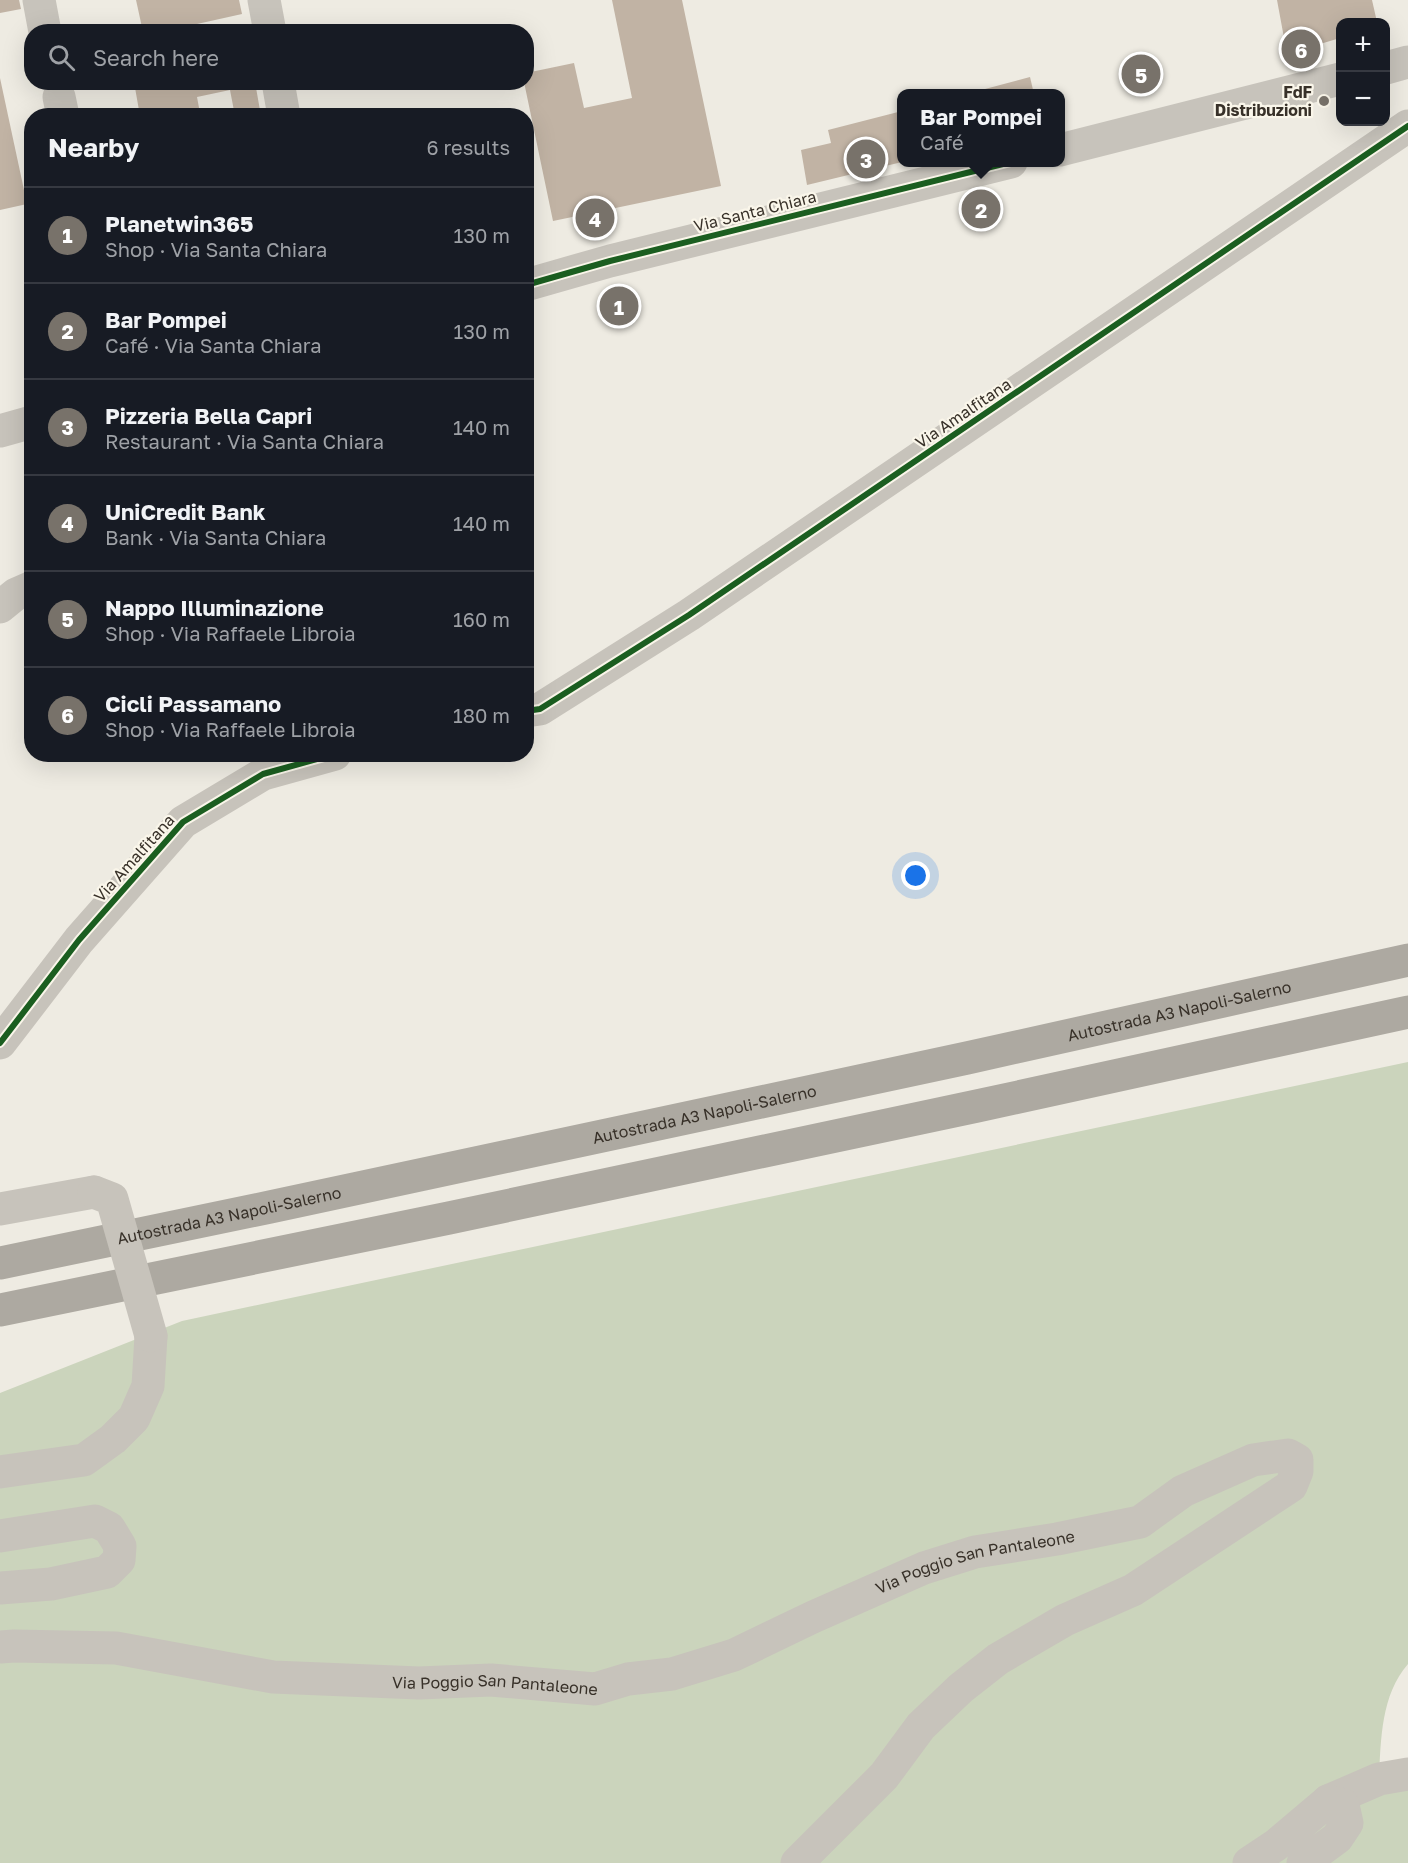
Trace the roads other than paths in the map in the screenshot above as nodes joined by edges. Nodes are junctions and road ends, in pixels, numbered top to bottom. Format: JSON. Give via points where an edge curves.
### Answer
{"nodes":[{"id":1,"x":39,"y":0,"type":"edge"},
{"id":2,"x":264,"y":0,"type":"edge"},
{"id":3,"x":44,"y":24,"type":"edge"},
{"id":4,"x":268,"y":24,"type":"edge"},
{"id":5,"x":1408,"y":62,"type":"edge"},
{"id":6,"x":1390,"y":67,"type":"edge"},
{"id":7,"x":1336,"y":80,"type":"edge"},
{"id":8,"x":279,"y":90,"type":"edge"},
{"id":9,"x":283,"y":108,"type":"edge"},
{"id":10,"x":1408,"y":126,"type":"edge"},
{"id":11,"x":1065,"y":149,"type":"edge"},
{"id":12,"x":978,"y":167,"type":"edge"},
{"id":13,"x":956,"y":169,"type":"edge"},
{"id":14,"x":534,"y":283,"type":"edge"},
{"id":15,"x":24,"y":424,"type":"edge"},
{"id":16,"x":0,"y":431,"type":"edge"},
{"id":17,"x":534,"y":710,"type":"edge"},
{"id":18,"x":306,"y":762,"type":"edge"},
{"id":19,"x":1408,"y":960,"type":"edge"},
{"id":20,"x":1408,"y":1012,"type":"edge"},
{"id":21,"x":0,"y":1043,"type":"edge"},
{"id":22,"x":0,"y":1209,"type":"edge"},
{"id":23,"x":0,"y":1263,"type":"edge"},
{"id":24,"x":0,"y":1310,"type":"edge"},
{"id":25,"x":0,"y":1472,"type":"edge"},
{"id":26,"x":0,"y":1536,"type":"edge"},
{"id":27,"x":0,"y":1588,"type":"edge"},
{"id":28,"x":0,"y":1647,"type":"edge"},
{"id":29,"x":1408,"y":1774,"type":"edge"},
{"id":30,"x":1328,"y":1801,"type":"junction"},
{"id":31,"x":797,"y":1863,"type":"edge"},
{"id":32,"x":1250,"y":1863,"type":"edge"},
{"id":33,"x":1303,"y":1863,"type":"edge"}],
"edges":[{"from":1,"to":3,"type":"street"},
{"from":2,"to":4,"type":"street"},
{"from":5,"to":6,"type":"street"},
{"from":7,"to":11,"type":"street"},
{"from":8,"to":9,"type":"street"},
{"from":10,"to":17,"type":"street","name":"Via Amalfitana","via":[[689,615]]},
{"from":12,"to":13,"type":"street","name":"Via Santa Chiara"},
{"from":13,"to":14,"type":"street","name":"Via Santa Chiara"},
{"from":15,"to":16,"type":"street"},
{"from":18,"to":21,"type":"street","name":"Via Amalfitana","via":[[263,774],[183,822],[80,940]]},
{"from":19,"to":23,"type":"highway","name":"Autostrada A3 Napoli-Salerno"},
{"from":20,"to":24,"type":"highway","via":[[461,1216]]},
{"from":22,"to":25,"type":"street","bridge":true,"via":[[94,1192],[112,1199],[151,1336],[148,1386],[134,1418],[113,1439],[84,1460]]},
{"from":26,"to":27,"type":"street","via":[[95,1521],[109,1528],[120,1546],[119,1560],[107,1572],[51,1584]]},
{"from":28,"to":31,"type":"street","name":"Via Poggio San Pantaleone","via":[[116,1648],[273,1677],[419,1683],[491,1680],[595,1689],[628,1679],[672,1674],[734,1655],[924,1568],[975,1552],[1140,1522],[1183,1491],[1253,1460],[1288,1455],[1298,1460],[1298,1472],[1291,1486],[1281,1493],[1133,1590],[1065,1620],[998,1659],[961,1688],[921,1726],[884,1776]]},
{"from":29,"to":30,"type":"street","via":[[1379,1779]]},
{"from":30,"to":32,"type":"street"},
{"from":30,"to":33,"type":"street","via":[[1343,1805],[1347,1822],[1337,1838]]}]}
